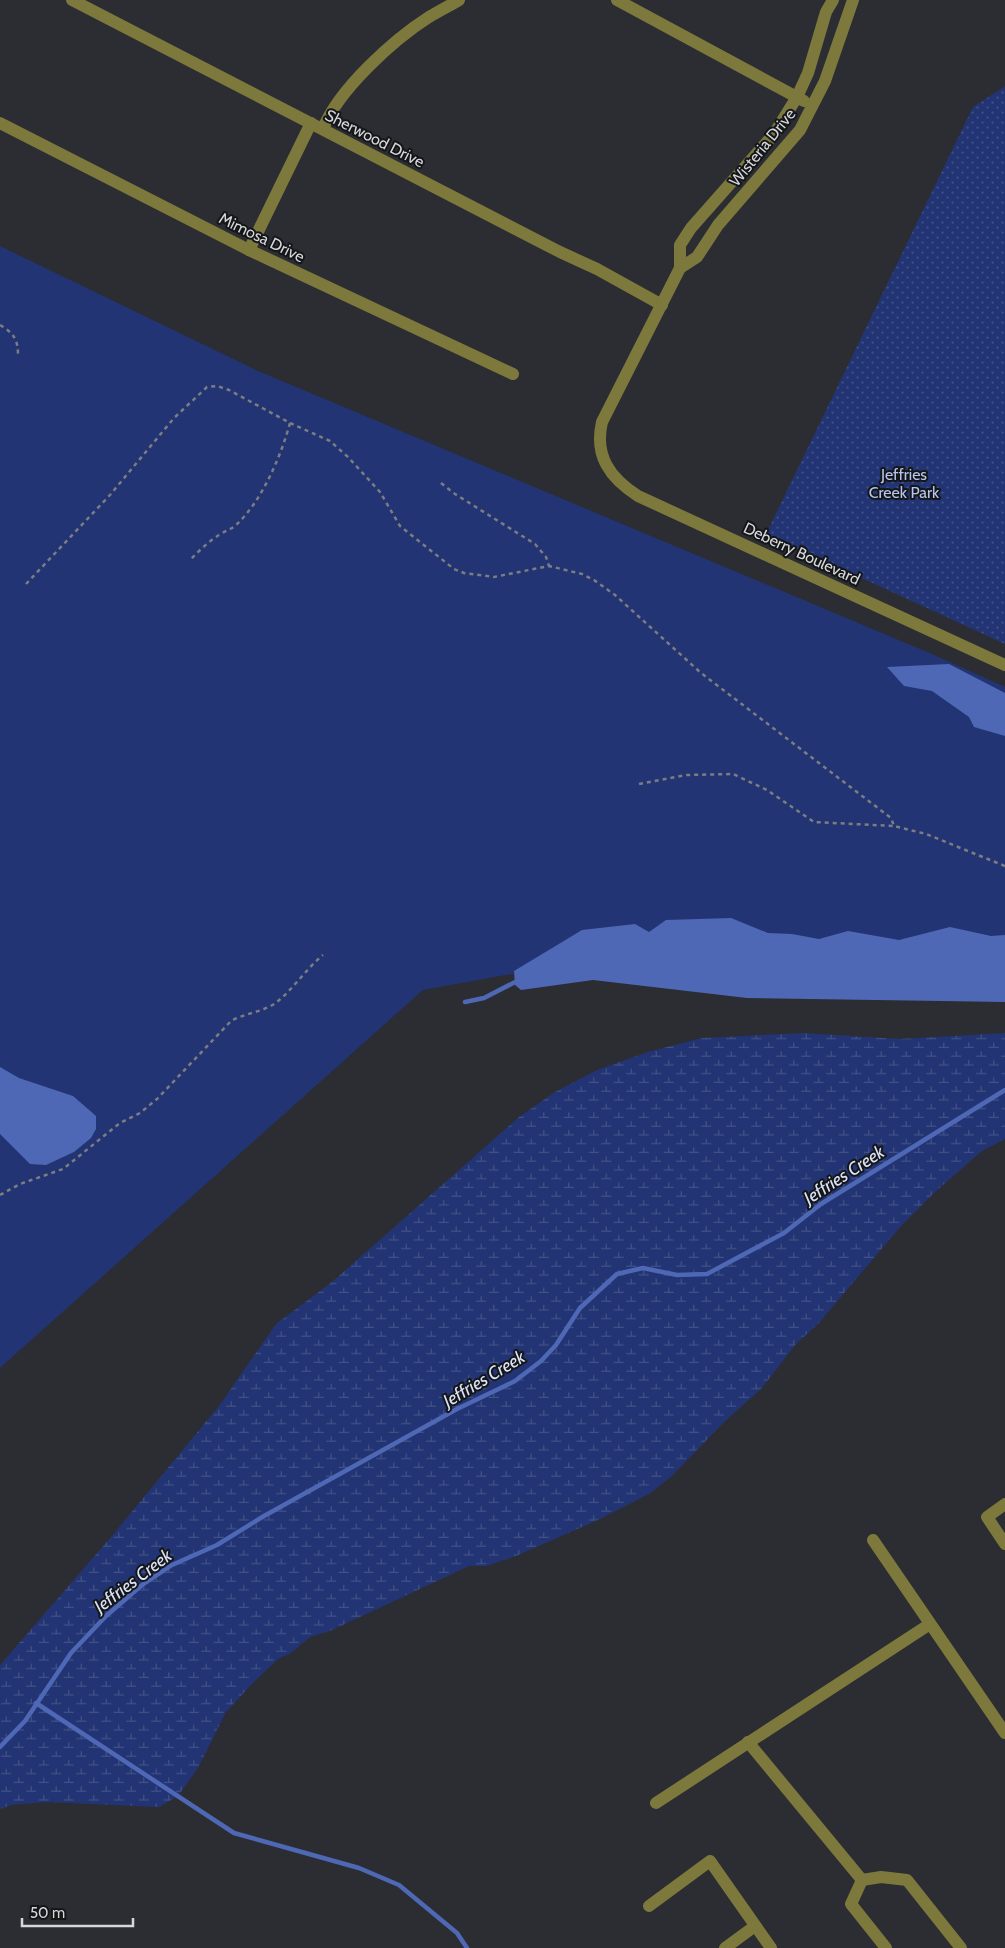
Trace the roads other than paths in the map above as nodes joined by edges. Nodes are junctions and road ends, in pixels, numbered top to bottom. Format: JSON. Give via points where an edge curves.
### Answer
{"nodes":[{"id":1,"x":72,"y":0,"type":"edge"},
{"id":2,"x":459,"y":0,"type":"edge"},
{"id":3,"x":617,"y":0,"type":"edge"},
{"id":4,"x":833,"y":0,"type":"edge"},
{"id":5,"x":854,"y":0,"type":"edge"},
{"id":6,"x":797,"y":96,"type":"junction"},
{"id":7,"x":814,"y":106,"type":"junction"},
{"id":8,"x":0,"y":123,"type":"edge"},
{"id":9,"x":311,"y":123,"type":"junction"},
{"id":10,"x":323,"y":129,"type":"junction"},
{"id":11,"x":250,"y":250,"type":"junction"},
{"id":12,"x":680,"y":268,"type":"junction"},
{"id":13,"x":662,"y":305,"type":"junction"},
{"id":14,"x":513,"y":374,"type":"dead end"},
{"id":15,"x":601,"y":453,"type":"joint"},
{"id":16,"x":1005,"y":665,"type":"edge"},
{"id":17,"x":1005,"y":1504,"type":"edge"},
{"id":18,"x":873,"y":1540,"type":"dead end"},
{"id":19,"x":1005,"y":1544,"type":"edge"},
{"id":20,"x":930,"y":1624,"type":"junction"},
{"id":21,"x":1005,"y":1733,"type":"edge"},
{"id":22,"x":748,"y":1742,"type":"junction"},
{"id":23,"x":656,"y":1803,"type":"dead end"},
{"id":24,"x":862,"y":1880,"type":"junction"},
{"id":25,"x":649,"y":1906,"type":"dead end"},
{"id":26,"x":755,"y":1926,"type":"junction"},
{"id":27,"x":725,"y":1948,"type":"edge"},
{"id":28,"x":771,"y":1948,"type":"edge"},
{"id":29,"x":886,"y":1948,"type":"edge"},
{"id":30,"x":961,"y":1948,"type":"edge"}],
"edges":[{"from":1,"to":9,"type":"street","name":"Sherwood Drive"},
{"from":2,"to":10,"type":"street","via":[[414,28],[364,73],[335,104]]},
{"from":3,"to":6,"type":"street"},
{"from":4,"to":6,"type":"street","name":"Wisteria Drive"},
{"from":5,"to":7,"type":"street","name":"Wisteria Drive"},
{"from":6,"to":7,"type":"street"},
{"from":6,"to":12,"type":"street","name":"Wisteria Drive","via":[[774,134],[691,228],[680,245]]},
{"from":7,"to":12,"type":"street","name":"Wisteria Drive","via":[[785,150],[718,225],[697,257]]},
{"from":8,"to":11,"type":"street","name":"Mimosa Drive"},
{"from":9,"to":10,"type":"street","name":"Sherwood Drive"},
{"from":9,"to":11,"type":"street"},
{"from":10,"to":13,"type":"street","name":"Sherwood Drive"},
{"from":11,"to":14,"type":"street","name":"Mimosa Drive"},
{"from":12,"to":13,"type":"street","name":"Wisteria Drive"},
{"from":13,"to":15,"type":"street","name":"Wisteria Drive","via":[[602,422],[599,433]]},
{"from":15,"to":16,"type":"street","name":"Deberry Boulevard","via":[[610,472],[638,496]]},
{"from":17,"to":19,"type":"street","via":[[987,1517]]},
{"from":18,"to":20,"type":"street"},
{"from":20,"to":21,"type":"street"},
{"from":20,"to":22,"type":"street"},
{"from":22,"to":23,"type":"street"},
{"from":22,"to":24,"type":"street"},
{"from":24,"to":29,"type":"street","via":[[851,1904]]},
{"from":24,"to":30,"type":"street","via":[[881,1877],[907,1880]]},
{"from":25,"to":26,"type":"street","via":[[710,1861]]},
{"from":26,"to":27,"type":"street"},
{"from":26,"to":28,"type":"street"}]}
